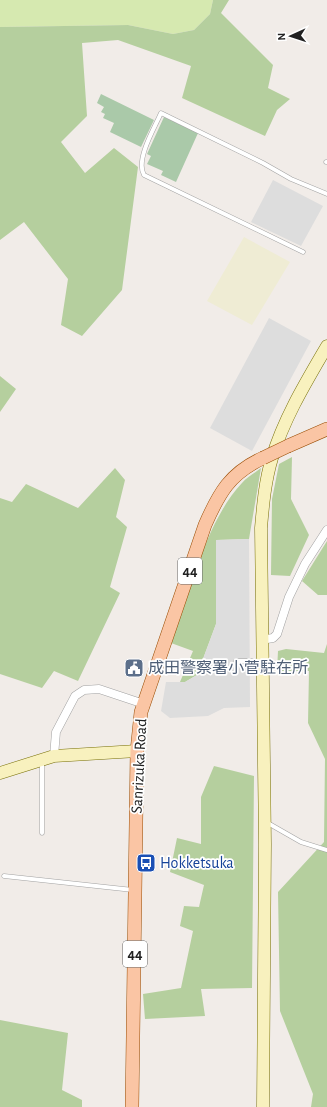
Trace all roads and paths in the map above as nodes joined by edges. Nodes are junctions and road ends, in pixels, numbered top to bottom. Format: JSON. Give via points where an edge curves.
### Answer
{"nodes":[{"id":1,"x":327,"y":194,"type":"edge"},
{"id":2,"x":303,"y":252,"type":"dead end"},
{"id":3,"x":327,"y":346,"type":"edge"},
{"id":4,"x":327,"y":429,"type":"edge"},
{"id":5,"x":327,"y":530,"type":"edge"},
{"id":6,"x":261,"y":640,"type":"junction"},
{"id":7,"x":236,"y":661,"type":"dead end"},
{"id":8,"x":262,"y":661,"type":"junction"},
{"id":9,"x":144,"y":704,"type":"junction"},
{"id":10,"x":137,"y":751,"type":"junction"},
{"id":11,"x":48,"y":757,"type":"junction"},
{"id":12,"x":0,"y":773,"type":"edge"},
{"id":13,"x":264,"y":821,"type":"junction"},
{"id":14,"x":42,"y":833,"type":"dead end"},
{"id":15,"x":327,"y":850,"type":"edge"},
{"id":16,"x":4,"y":876,"type":"dead end"},
{"id":17,"x":136,"y":891,"type":"junction"},
{"id":18,"x":132,"y":1107,"type":"edge"},
{"id":19,"x":263,"y":1107,"type":"edge"}],
"edges":[{"from":1,"to":2,"type":"lane","via":[[291,179],[161,113],[145,149],[141,166],[144,175]]},
{"from":3,"to":6,"type":"street","via":[[290,412],[272,459],[266,483],[260,528]]},
{"from":4,"to":9,"type":"main road","name":"Sanrizuka Road","number":"44","bridge":true,"via":[[249,464],[227,484],[205,525]]},
{"from":5,"to":6,"type":"street","via":[[305,564],[289,597],[277,634],[273,638]]},
{"from":6,"to":8,"type":"street"},
{"from":7,"to":8,"type":"lane"},
{"from":8,"to":13,"type":"street"},
{"from":9,"to":10,"type":"main road","name":"Sanrizuka Road","number":"44","via":[[138,728]]},
{"from":9,"to":11,"type":"street","via":[[99,689],[84,690],[75,696],[56,732]]},
{"from":10,"to":11,"type":"street"},
{"from":10,"to":17,"type":"main road","name":"Sanrizuka Road","number":"44"},
{"from":11,"to":12,"type":"street"},
{"from":11,"to":14,"type":"lane"},
{"from":13,"to":15,"type":"lane","via":[[301,842]]},
{"from":13,"to":19,"type":"street"},
{"from":16,"to":17,"type":"lane"},
{"from":17,"to":18,"type":"main road","name":"Sanrizuka Road","number":"44"}]}
